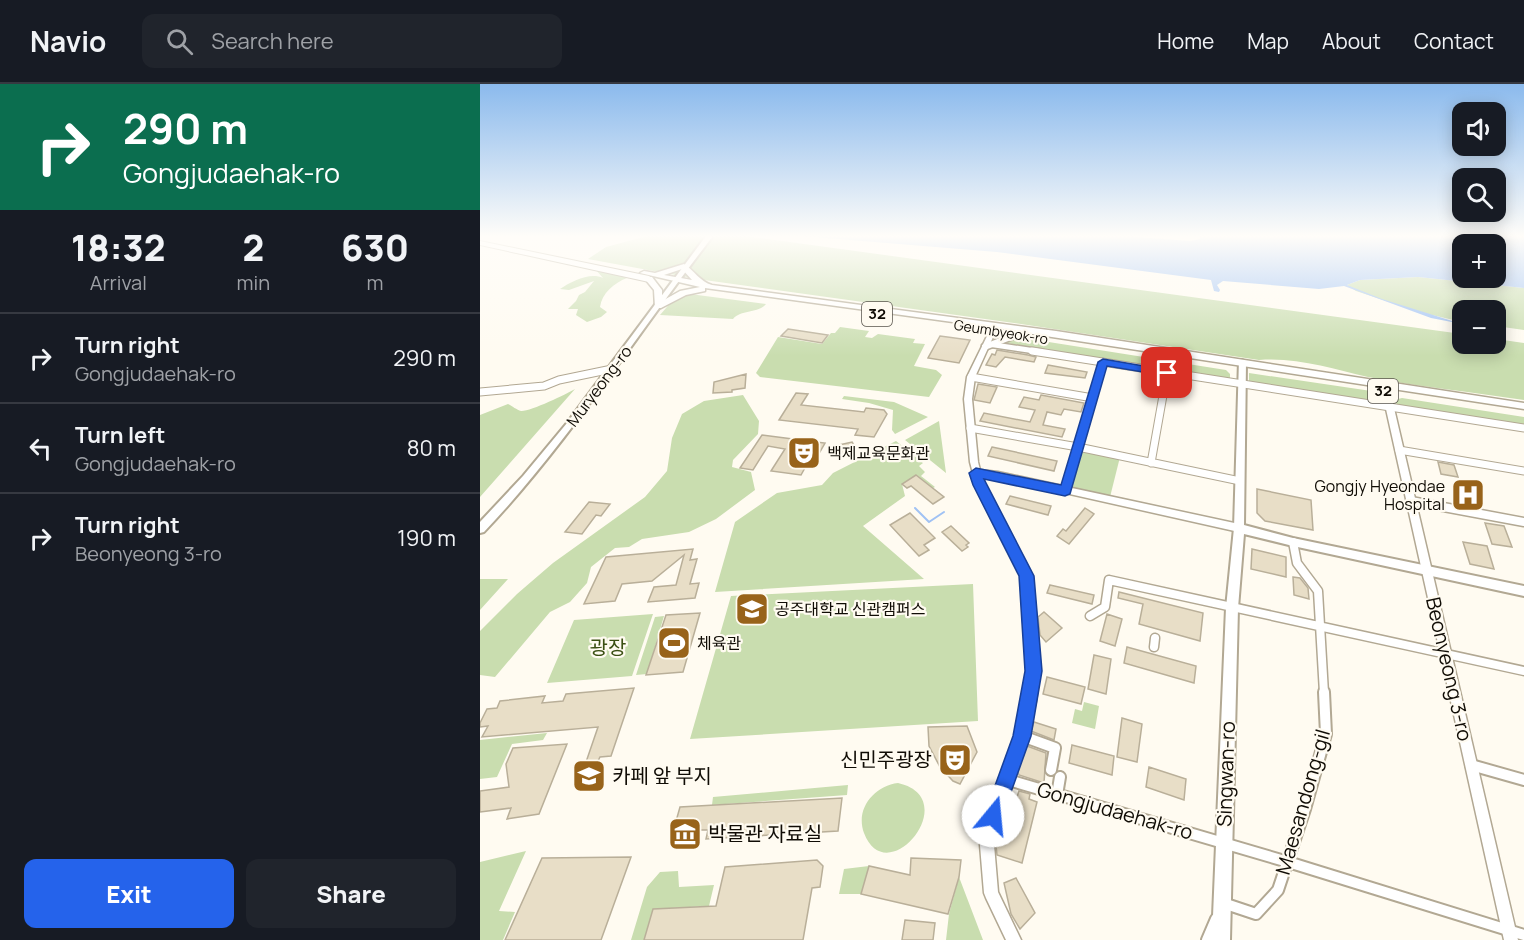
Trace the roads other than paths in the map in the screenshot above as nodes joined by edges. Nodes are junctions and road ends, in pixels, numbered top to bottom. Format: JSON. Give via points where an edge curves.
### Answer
{"nodes":[{"id":1,"x":649,"y":276,"type":"joint"},
{"id":2,"x":679,"y":276,"type":"edge"},
{"id":3,"x":692,"y":276,"type":"edge"},
{"id":4,"x":675,"y":282,"type":"junction"},
{"id":5,"x":712,"y":287,"type":"junction"},
{"id":6,"x":702,"y":289,"type":"junction"},
{"id":7,"x":658,"y":306,"type":"junction"},
{"id":8,"x":966,"y":327,"type":"junction"},
{"id":9,"x":994,"y":328,"type":"junction"},
{"id":10,"x":1018,"y":334,"type":"junction"},
{"id":11,"x":987,"y":345,"type":"junction"},
{"id":12,"x":1103,"y":362,"type":"junction"},
{"id":13,"x":1242,"y":366,"type":"junction"},
{"id":14,"x":612,"y":369,"type":"junction"},
{"id":15,"x":1167,"y":373,"type":"junction"},
{"id":16,"x":971,"y":377,"type":"junction"},
{"id":17,"x":1241,"y":385,"type":"junction"},
{"id":18,"x":480,"y":392,"type":"edge"},
{"id":19,"x":1386,"y":392,"type":"junction"},
{"id":20,"x":1093,"y":398,"type":"junction"},
{"id":21,"x":1524,"y":406,"type":"edge"},
{"id":22,"x":1390,"y":407,"type":"junction"},
{"id":23,"x":1524,"y":414,"type":"edge"},
{"id":24,"x":970,"y":428,"type":"junction"},
{"id":25,"x":1524,"y":428,"type":"edge"},
{"id":26,"x":1078,"y":447,"type":"junction"},
{"id":27,"x":1399,"y":450,"type":"junction"},
{"id":28,"x":1151,"y":463,"type":"junction"},
{"id":29,"x":1524,"y":471,"type":"edge"},
{"id":30,"x":976,"y":473,"type":"junction"},
{"id":31,"x":1240,"y":481,"type":"junction"},
{"id":32,"x":1065,"y":491,"type":"junction"},
{"id":33,"x":1411,"y":501,"type":"junction"},
{"id":34,"x":1524,"y":522,"type":"edge"},
{"id":35,"x":1239,"y":528,"type":"junction"},
{"id":36,"x":480,"y":529,"type":"edge"},
{"id":37,"x":1293,"y":542,"type":"junction"},
{"id":38,"x":1426,"y":571,"type":"junction"},
{"id":39,"x":1524,"y":591,"type":"edge"},
{"id":40,"x":1232,"y":608,"type":"junction"},
{"id":41,"x":1090,"y":616,"type":"dead end"},
{"id":42,"x":1320,"y":627,"type":"junction"},
{"id":43,"x":1445,"y":653,"type":"junction"},
{"id":44,"x":1524,"y":671,"type":"edge"},
{"id":45,"x":1022,"y":736,"type":"junction"},
{"id":46,"x":1471,"y":765,"type":"junction"},
{"id":47,"x":1005,"y":779,"type":"junction"},
{"id":48,"x":1524,"y":780,"type":"edge"},
{"id":49,"x":1057,"y":795,"type":"junction"},
{"id":50,"x":1224,"y":843,"type":"junction"},
{"id":51,"x":1288,"y":862,"type":"junction"},
{"id":52,"x":1222,"y":903,"type":"junction"},
{"id":53,"x":1510,"y":935,"type":"edge"},
{"id":54,"x":1524,"y":935,"type":"edge"},
{"id":55,"x":1014,"y":940,"type":"edge"},
{"id":56,"x":1208,"y":940,"type":"edge"},
{"id":57,"x":1221,"y":940,"type":"edge"}],
"edges":[{"from":1,"to":4,"type":"main road","name":"Geumbyeok-ro","number":"32"},
{"from":1,"to":7,"type":"main road","via":[[658,290]]},
{"from":2,"to":4,"type":"main road","name":"Muryeong-ro"},
{"from":3,"to":5,"type":"main road"},
{"from":4,"to":5,"type":"main road","name":"Geumbyeok-ro","number":"32"},
{"from":4,"to":6,"type":"main road","name":"Geumbyeok-ro","number":"32"},
{"from":4,"to":7,"type":"main road","name":"Muryeong-ro"},
{"from":5,"to":9,"type":"main road","name":"Geumbyeok-ro","number":"32"},
{"from":6,"to":7,"type":"main road","via":[[672,297]]},
{"from":6,"to":8,"type":"main road","name":"Geumbyeok-ro","number":"32"},
{"from":7,"to":14,"type":"main road","name":"Muryeong-ro"},
{"from":8,"to":9,"type":"main road","name":"Geumbyeok-ro","number":"32"},
{"from":8,"to":11,"type":"main road","via":[[983,334]]},
{"from":9,"to":10,"type":"main road","name":"Geumbyeok-ro","number":"32"},
{"from":9,"to":11,"type":"street"},
{"from":9,"to":13,"type":"main road","name":"Geumbyeok-ro","number":"32"},
{"from":10,"to":11,"type":"main road"},
{"from":10,"to":13,"type":"main road","name":"Geumbyeok-ro","number":"32"},
{"from":11,"to":12,"type":"street"},
{"from":11,"to":16,"type":"street"},
{"from":12,"to":15,"type":"street"},
{"from":12,"to":20,"type":"street"},
{"from":13,"to":17,"type":"main road","name":"Singwan-ro"},
{"from":13,"to":19,"type":"main road","name":"Geumbyeok-ro","number":"32"},
{"from":13,"to":21,"type":"main road","name":"Geumbyeok-ro","number":"32"},
{"from":14,"to":18,"type":"street","via":[[544,386]]},
{"from":14,"to":36,"type":"main road","name":"Muryeong-ro","via":[[525,483]]},
{"from":15,"to":17,"type":"street"},
{"from":15,"to":28,"type":"street"},
{"from":16,"to":20,"type":"street"},
{"from":16,"to":24,"type":"street"},
{"from":17,"to":22,"type":"street"},
{"from":17,"to":31,"type":"main road","name":"Singwan-ro"},
{"from":19,"to":22,"type":"street","name":"Beonyeong 3-ro"},
{"from":19,"to":23,"type":"main road","name":"Geumbyeok-ro","number":"32"},
{"from":20,"to":26,"type":"street"},
{"from":22,"to":25,"type":"street"},
{"from":22,"to":27,"type":"street","name":"Beonyeong 3-ro"},
{"from":24,"to":26,"type":"street"},
{"from":24,"to":30,"type":"street"},
{"from":26,"to":28,"type":"street"},
{"from":26,"to":32,"type":"street"},
{"from":27,"to":29,"type":"street"},
{"from":27,"to":33,"type":"street","name":"Beonyeong 3-ro"},
{"from":28,"to":31,"type":"street"},
{"from":30,"to":32,"type":"street"},
{"from":30,"to":45,"type":"street","via":[[1027,576],[1034,671]]},
{"from":31,"to":35,"type":"main road","name":"Singwan-ro"},
{"from":32,"to":35,"type":"street"},
{"from":33,"to":34,"type":"street"},
{"from":33,"to":38,"type":"street","name":"Beonyeong 3-ro"},
{"from":35,"to":37,"type":"main road"},
{"from":35,"to":40,"type":"main road","name":"Singwan-ro"},
{"from":37,"to":38,"type":"main road"},
{"from":37,"to":42,"type":"street","name":"Maesandong-gil","via":[[1297,563],[1318,591]]},
{"from":38,"to":39,"type":"main road"},
{"from":38,"to":43,"type":"street","name":"Beonyeong 3-ro"},
{"from":40,"to":41,"type":"street","via":[[1109,580],[1105,607]]},
{"from":40,"to":42,"type":"street"},
{"from":40,"to":50,"type":"main road","name":"Singwan-ro"},
{"from":42,"to":43,"type":"street"},
{"from":42,"to":51,"type":"street","name":"Maesandong-gil","via":[[1326,734]]},
{"from":43,"to":44,"type":"street"},
{"from":43,"to":46,"type":"street","name":"Beonyeong 3-ro"},
{"from":45,"to":47,"type":"street"},
{"from":45,"to":49,"type":"street","via":[[1056,744]]},
{"from":46,"to":48,"type":"street"},
{"from":46,"to":53,"type":"street","name":"Beonyeong 3-ro"},
{"from":47,"to":49,"type":"street","name":"Gongjudaehak-ro"},
{"from":47,"to":55,"type":"street","via":[[987,845],[991,893]]},
{"from":49,"to":50,"type":"street","name":"Gongjudaehak-ro"},
{"from":50,"to":51,"type":"street"},
{"from":50,"to":52,"type":"main road","name":"Singwan-ro"},
{"from":51,"to":52,"type":"street","name":"Maesandong-gil","via":[[1278,890],[1256,914]]},
{"from":51,"to":53,"type":"street"},
{"from":52,"to":56,"type":"street"},
{"from":52,"to":57,"type":"main road","name":"Singwan-ro"},
{"from":53,"to":54,"type":"street"}]}
